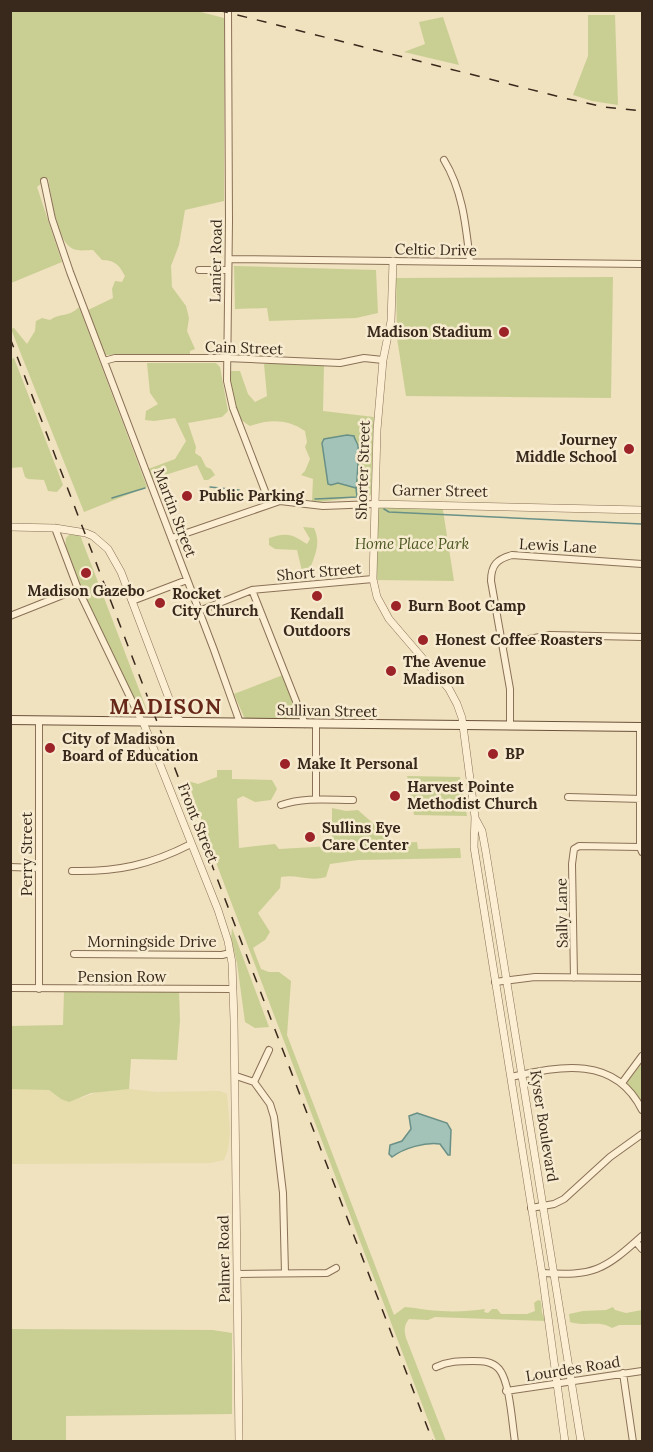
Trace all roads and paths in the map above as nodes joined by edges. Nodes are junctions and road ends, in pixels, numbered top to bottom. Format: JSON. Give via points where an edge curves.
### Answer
{"nodes":[{"id":1,"x":228,"y":10,"type":"edge"},
{"id":2,"x":444,"y":160,"type":"dead end"},
{"id":3,"x":44,"y":181,"type":"dead end"},
{"id":4,"x":229,"y":259,"type":"junction"},
{"id":5,"x":393,"y":261,"type":"junction"},
{"id":6,"x":470,"y":262,"type":"junction"},
{"id":7,"x":642,"y":264,"type":"edge"},
{"id":8,"x":199,"y":270,"type":"dead end"},
{"id":9,"x":228,"y":270,"type":"junction"},
{"id":10,"x":226,"y":358,"type":"junction"},
{"id":11,"x":383,"y":360,"type":"junction"},
{"id":12,"x":104,"y":361,"type":"junction"},
{"id":13,"x":270,"y":504,"type":"junction"},
{"id":14,"x":375,"y":504,"type":"junction"},
{"id":15,"x":642,"y":510,"type":"edge"},
{"id":16,"x":10,"y":527,"type":"edge"},
{"id":17,"x":55,"y":528,"type":"junction"},
{"id":18,"x":172,"y":538,"type":"junction"},
{"id":19,"x":642,"y":564,"type":"edge"},
{"id":20,"x":373,"y":579,"type":"junction"},
{"id":21,"x":187,"y":580,"type":"junction"},
{"id":22,"x":78,"y":589,"type":"junction"},
{"id":23,"x":252,"y":590,"type":"junction"},
{"id":24,"x":132,"y":601,"type":"junction"},
{"id":25,"x":199,"y":611,"type":"junction"},
{"id":26,"x":10,"y":616,"type":"edge"},
{"id":27,"x":642,"y":637,"type":"edge"},
{"id":28,"x":503,"y":644,"type":"junction"},
{"id":29,"x":171,"y":705,"type":"junction"},
{"id":30,"x":10,"y":720,"type":"edge"},
{"id":31,"x":39,"y":720,"type":"junction"},
{"id":32,"x":143,"y":722,"type":"junction"},
{"id":33,"x":164,"y":722,"type":"junction"},
{"id":34,"x":182,"y":722,"type":"junction"},
{"id":35,"x":240,"y":723,"type":"junction"},
{"id":36,"x":305,"y":724,"type":"junction"},
{"id":37,"x":316,"y":724,"type":"junction"},
{"id":38,"x":463,"y":725,"type":"junction"},
{"id":39,"x":510,"y":726,"type":"junction"},
{"id":40,"x":641,"y":727,"type":"edge"},
{"id":41,"x":568,"y":797,"type":"dead end"},
{"id":42,"x":316,"y":799,"type":"junction"},
{"id":43,"x":641,"y":799,"type":"edge"},
{"id":44,"x":353,"y":800,"type":"dead end"},
{"id":45,"x":281,"y":804,"type":"dead end"},
{"id":46,"x":475,"y":817,"type":"junction"},
{"id":47,"x":191,"y":844,"type":"junction"},
{"id":48,"x":641,"y":850,"type":"edge"},
{"id":49,"x":488,"y":861,"type":"junction"},
{"id":50,"x":476,"y":863,"type":"junction"},
{"id":51,"x":10,"y":867,"type":"edge"},
{"id":52,"x":39,"y":868,"type":"junction"},
{"id":53,"x":72,"y":871,"type":"dead end"},
{"id":54,"x":230,"y":953,"type":"junction"},
{"id":55,"x":74,"y":954,"type":"dead end"},
{"id":56,"x":574,"y":978,"type":"junction"},
{"id":57,"x":642,"y":978,"type":"edge"},
{"id":58,"x":508,"y":981,"type":"junction"},
{"id":59,"x":495,"y":982,"type":"junction"},
{"id":60,"x":10,"y":988,"type":"edge"},
{"id":61,"x":39,"y":989,"type":"junction"},
{"id":62,"x":233,"y":989,"type":"junction"},
{"id":63,"x":516,"y":1037,"type":"junction"},
{"id":64,"x":505,"y":1040,"type":"junction"},
{"id":65,"x":268,"y":1050,"type":"dead end"},
{"id":66,"x":642,"y":1056,"type":"edge"},
{"id":67,"x":522,"y":1075,"type":"junction"},
{"id":68,"x":236,"y":1076,"type":"junction"},
{"id":69,"x":511,"y":1077,"type":"junction"},
{"id":70,"x":254,"y":1082,"type":"junction"},
{"id":71,"x":622,"y":1083,"type":"junction"},
{"id":72,"x":642,"y":1110,"type":"edge"},
{"id":73,"x":642,"y":1134,"type":"edge"},
{"id":74,"x":543,"y":1207,"type":"junction"},
{"id":75,"x":531,"y":1208,"type":"junction"},
{"id":76,"x":642,"y":1236,"type":"edge"},
{"id":77,"x":636,"y":1242,"type":"junction"},
{"id":78,"x":642,"y":1249,"type":"edge"},
{"id":79,"x":336,"y":1268,"type":"dead end"},
{"id":80,"x":285,"y":1273,"type":"junction"},
{"id":81,"x":542,"y":1273,"type":"junction"},
{"id":82,"x":238,"y":1274,"type":"junction"},
{"id":83,"x":554,"y":1274,"type":"junction"},
{"id":84,"x":436,"y":1367,"type":"dead end"},
{"id":85,"x":642,"y":1371,"type":"edge"},
{"id":86,"x":623,"y":1373,"type":"junction"},
{"id":87,"x":572,"y":1380,"type":"junction"},
{"id":88,"x":557,"y":1384,"type":"junction"},
{"id":89,"x":507,"y":1391,"type":"junction"},
{"id":90,"x":239,"y":1442,"type":"edge"},
{"id":91,"x":515,"y":1442,"type":"edge"},
{"id":92,"x":565,"y":1442,"type":"edge"},
{"id":93,"x":581,"y":1442,"type":"edge"},
{"id":94,"x":633,"y":1442,"type":"edge"}],
"edges":[{"from":1,"to":4,"type":"street","name":"Lanier Road"},
{"from":2,"to":6,"type":"street","via":[[457,184]]},
{"from":3,"to":12,"type":"street","name":"Martin Street","via":[[52,219]]},
{"from":4,"to":5,"type":"street","name":"Celtic Drive"},
{"from":4,"to":9,"type":"street","name":"Lanier Road"},
{"from":5,"to":6,"type":"street","name":"Celtic Drive"},
{"from":5,"to":11,"type":"street","name":"Shorter Street","via":[[391,321]]},
{"from":6,"to":7,"type":"street","name":"Celtic Drive"},
{"from":8,"to":9,"type":"street"},
{"from":9,"to":10,"type":"street","name":"Lanier Road"},
{"from":10,"to":11,"type":"street","name":"Cain Street","via":[[318,363]]},
{"from":10,"to":12,"type":"street","name":"Cain Street"},
{"from":10,"to":13,"type":"street","name":"Lanier Road","via":[[233,408]]},
{"from":11,"to":14,"type":"street","name":"Shorter Street"},
{"from":12,"to":18,"type":"street","name":"Martin Street"},
{"from":13,"to":14,"type":"street","name":"Garner Street"},
{"from":13,"to":18,"type":"street","name":"Garner Street"},
{"from":14,"to":15,"type":"street","name":"Garner Street"},
{"from":14,"to":20,"type":"street","name":"Shorter Street"},
{"from":16,"to":17,"type":"street"},
{"from":17,"to":22,"type":"street","name":"Front Street"},
{"from":17,"to":24,"type":"street","via":[[86,533],[103,543],[116,560]]},
{"from":18,"to":21,"type":"street","name":"Martin Street"},
{"from":19,"to":28,"type":"street","name":"Lewis Lane","via":[[523,555],[501,558],[491,570],[491,581]]},
{"from":20,"to":23,"type":"street","name":"Short Street"},
{"from":20,"to":38,"type":"street","name":"Shorter Street","via":[[389,619],[449,689]]},
{"from":21,"to":24,"type":"street"},
{"from":21,"to":25,"type":"street","name":"Martin Street"},
{"from":22,"to":26,"type":"street"},
{"from":22,"to":32,"type":"street","name":"Front Street"},
{"from":23,"to":25,"type":"street","name":"Short Street"},
{"from":23,"to":36,"type":"street"},
{"from":24,"to":29,"type":"street"},
{"from":25,"to":35,"type":"street","name":"Martin Street"},
{"from":27,"to":28,"type":"street","via":[[550,635]]},
{"from":28,"to":39,"type":"street","name":"Lewis Lane","via":[[510,689]]},
{"from":29,"to":33,"type":"street","via":[[171,715]]},
{"from":29,"to":34,"type":"street"},
{"from":30,"to":31,"type":"main road","name":"Sullivan Street"},
{"from":31,"to":32,"type":"main road","name":"Sullivan Street"},
{"from":31,"to":52,"type":"street","name":"Perry Street"},
{"from":32,"to":33,"type":"main road","name":"Sullivan Street"},
{"from":32,"to":47,"type":"street","name":"Front Street"},
{"from":33,"to":34,"type":"main road","name":"Sullivan Street"},
{"from":34,"to":35,"type":"main road","name":"Sullivan Street"},
{"from":35,"to":36,"type":"main road","name":"Sullivan Street"},
{"from":36,"to":37,"type":"main road","name":"Sullivan Street"},
{"from":37,"to":38,"type":"main road","name":"Sullivan Street"},
{"from":37,"to":42,"type":"street"},
{"from":38,"to":39,"type":"main road","name":"Sullivan Street"},
{"from":38,"to":46,"type":"street","name":"Kyser Boulevard"},
{"from":39,"to":40,"type":"main road","name":"Sullivan Street"},
{"from":40,"to":43,"type":"street"},
{"from":41,"to":43,"type":"street"},
{"from":42,"to":44,"type":"street"},
{"from":42,"to":45,"type":"street"},
{"from":43,"to":48,"type":"street"},
{"from":46,"to":49,"type":"street","name":"Kyser Boulevard"},
{"from":46,"to":50,"type":"street","name":"Kyser Boulevard"},
{"from":47,"to":53,"type":"street","via":[[119,870]]},
{"from":47,"to":54,"type":"street","name":"Front Street","via":[[218,910]]},
{"from":48,"to":56,"type":"street","name":"Sally Lane","via":[[579,846],[574,849]]},
{"from":49,"to":50,"type":"street"},
{"from":49,"to":58,"type":"street","name":"Kyser Boulevard"},
{"from":50,"to":59,"type":"street","name":"Kyser Boulevard"},
{"from":51,"to":52,"type":"street"},
{"from":52,"to":61,"type":"street","name":"Perry Street"},
{"from":54,"to":55,"type":"street","name":"Morningside Drive"},
{"from":54,"to":62,"type":"street","name":"Front Street"},
{"from":56,"to":57,"type":"street"},
{"from":56,"to":58,"type":"street"},
{"from":58,"to":59,"type":"street"},
{"from":58,"to":63,"type":"street","name":"Kyser Boulevard"},
{"from":59,"to":64,"type":"street","name":"Kyser Boulevard"},
{"from":60,"to":61,"type":"street","name":"Pension Row"},
{"from":61,"to":62,"type":"street","name":"Pension Row"},
{"from":62,"to":68,"type":"street","name":"Front Street"},
{"from":63,"to":64,"type":"street"},
{"from":63,"to":67,"type":"street","name":"Kyser Boulevard"},
{"from":64,"to":69,"type":"street","name":"Kyser Boulevard"},
{"from":65,"to":70,"type":"street"},
{"from":66,"to":71,"type":"street"},
{"from":67,"to":69,"type":"street"},
{"from":67,"to":71,"type":"street","via":[[587,1068]]},
{"from":67,"to":74,"type":"street","name":"Kyser Boulevard"},
{"from":68,"to":70,"type":"street"},
{"from":68,"to":82,"type":"street","name":"Palmer Road"},
{"from":69,"to":75,"type":"street","name":"Kyser Boulevard"},
{"from":70,"to":80,"type":"street","via":[[270,1104],[276,1125]]},
{"from":71,"to":72,"type":"street"},
{"from":73,"to":74,"type":"street","via":[[610,1156],[564,1199]]},
{"from":74,"to":75,"type":"street"},
{"from":74,"to":83,"type":"street","name":"Kyser Boulevard"},
{"from":75,"to":81,"type":"street","name":"Kyser Boulevard"},
{"from":76,"to":77,"type":"street"},
{"from":77,"to":78,"type":"street"},
{"from":77,"to":83,"type":"street","via":[[601,1268],[587,1273]]},
{"from":79,"to":80,"type":"street","via":[[327,1273]]},
{"from":80,"to":82,"type":"street"},
{"from":81,"to":83,"type":"street"},
{"from":81,"to":88,"type":"street","name":"Kyser Boulevard"},
{"from":82,"to":90,"type":"street","name":"Palmer Road"},
{"from":83,"to":87,"type":"street","name":"Kyser Boulevard"},
{"from":84,"to":89,"type":"street","via":[[449,1361],[488,1361],[498,1367]]},
{"from":85,"to":86,"type":"street","name":"Lourdes Road"},
{"from":86,"to":87,"type":"street","name":"Lourdes Road"},
{"from":86,"to":94,"type":"street"},
{"from":87,"to":88,"type":"street","name":"Lourdes Road"},
{"from":87,"to":93,"type":"street","name":"Kyser Boulevard"},
{"from":88,"to":89,"type":"street","name":"Lourdes Road"},
{"from":88,"to":92,"type":"street","name":"Kyser Boulevard"},
{"from":89,"to":91,"type":"street"}]}
